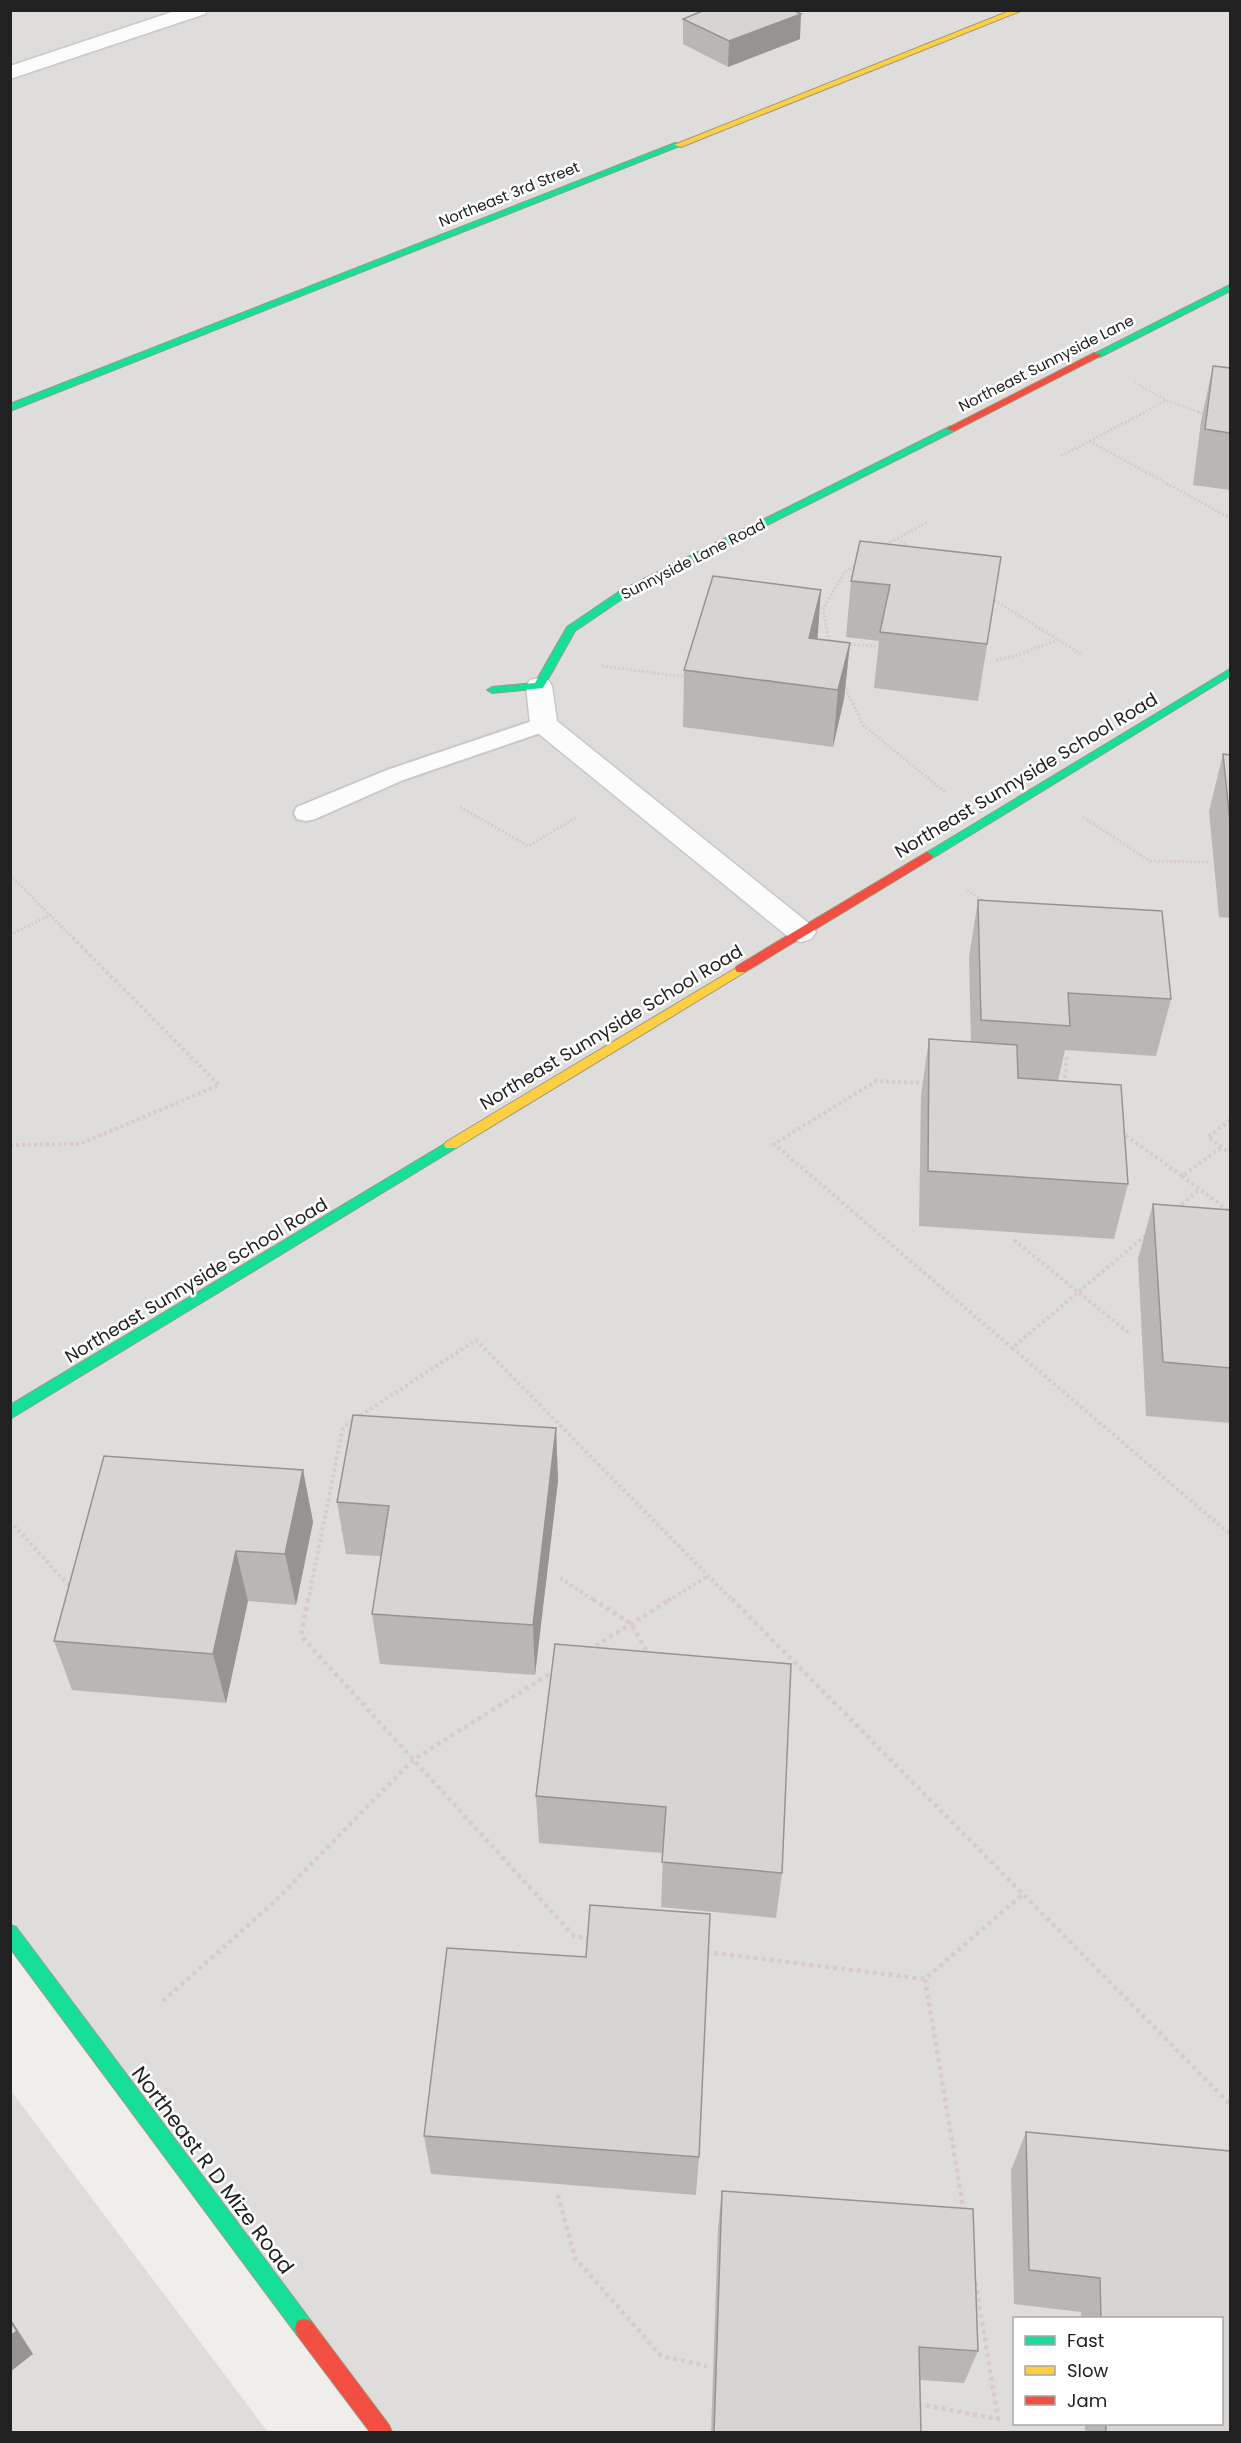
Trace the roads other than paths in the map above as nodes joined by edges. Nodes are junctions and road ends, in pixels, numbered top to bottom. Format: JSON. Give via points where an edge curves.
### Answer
{"nodes":[{"id":1,"x":198,"y":10,"type":"edge"},
{"id":2,"x":1020,"y":10,"type":"edge"},
{"id":3,"x":10,"y":73,"type":"edge"},
{"id":4,"x":1230,"y":288,"type":"edge"},
{"id":5,"x":10,"y":408,"type":"edge"},
{"id":6,"x":876,"y":466,"type":"joint"},
{"id":7,"x":1230,"y":672,"type":"edge"},
{"id":8,"x":539,"y":686,"type":"junction"},
{"id":9,"x":492,"y":690,"type":"dead end"},
{"id":10,"x":544,"y":724,"type":"junction"},
{"id":11,"x":306,"y":813,"type":"dead end"},
{"id":12,"x":801,"y":933,"type":"junction"},
{"id":13,"x":10,"y":1413,"type":"edge"},
{"id":14,"x":10,"y":1933,"type":"edge"},
{"id":15,"x":382,"y":2433,"type":"edge"}],
"edges":[{"from":1,"to":3,"type":"street"},
{"from":2,"to":5,"type":"street","name":"Northeast 3rd Street"},
{"from":4,"to":6,"type":"street","name":"Northeast Sunnyside Lane"},
{"from":6,"to":8,"type":"street","name":"Sunnyside Lane Road","via":[[624,593],[571,629]]},
{"from":7,"to":12,"type":"street","name":"Northeast Sunnyside School Road"},
{"from":8,"to":9,"type":"street"},
{"from":8,"to":10,"type":"street"},
{"from":10,"to":11,"type":"lane","via":[[395,775]]},
{"from":10,"to":12,"type":"street"},
{"from":12,"to":13,"type":"street","name":"Northeast Sunnyside School Road"},
{"from":14,"to":15,"type":"street","name":"Northeast R D Mize Road"}]}
